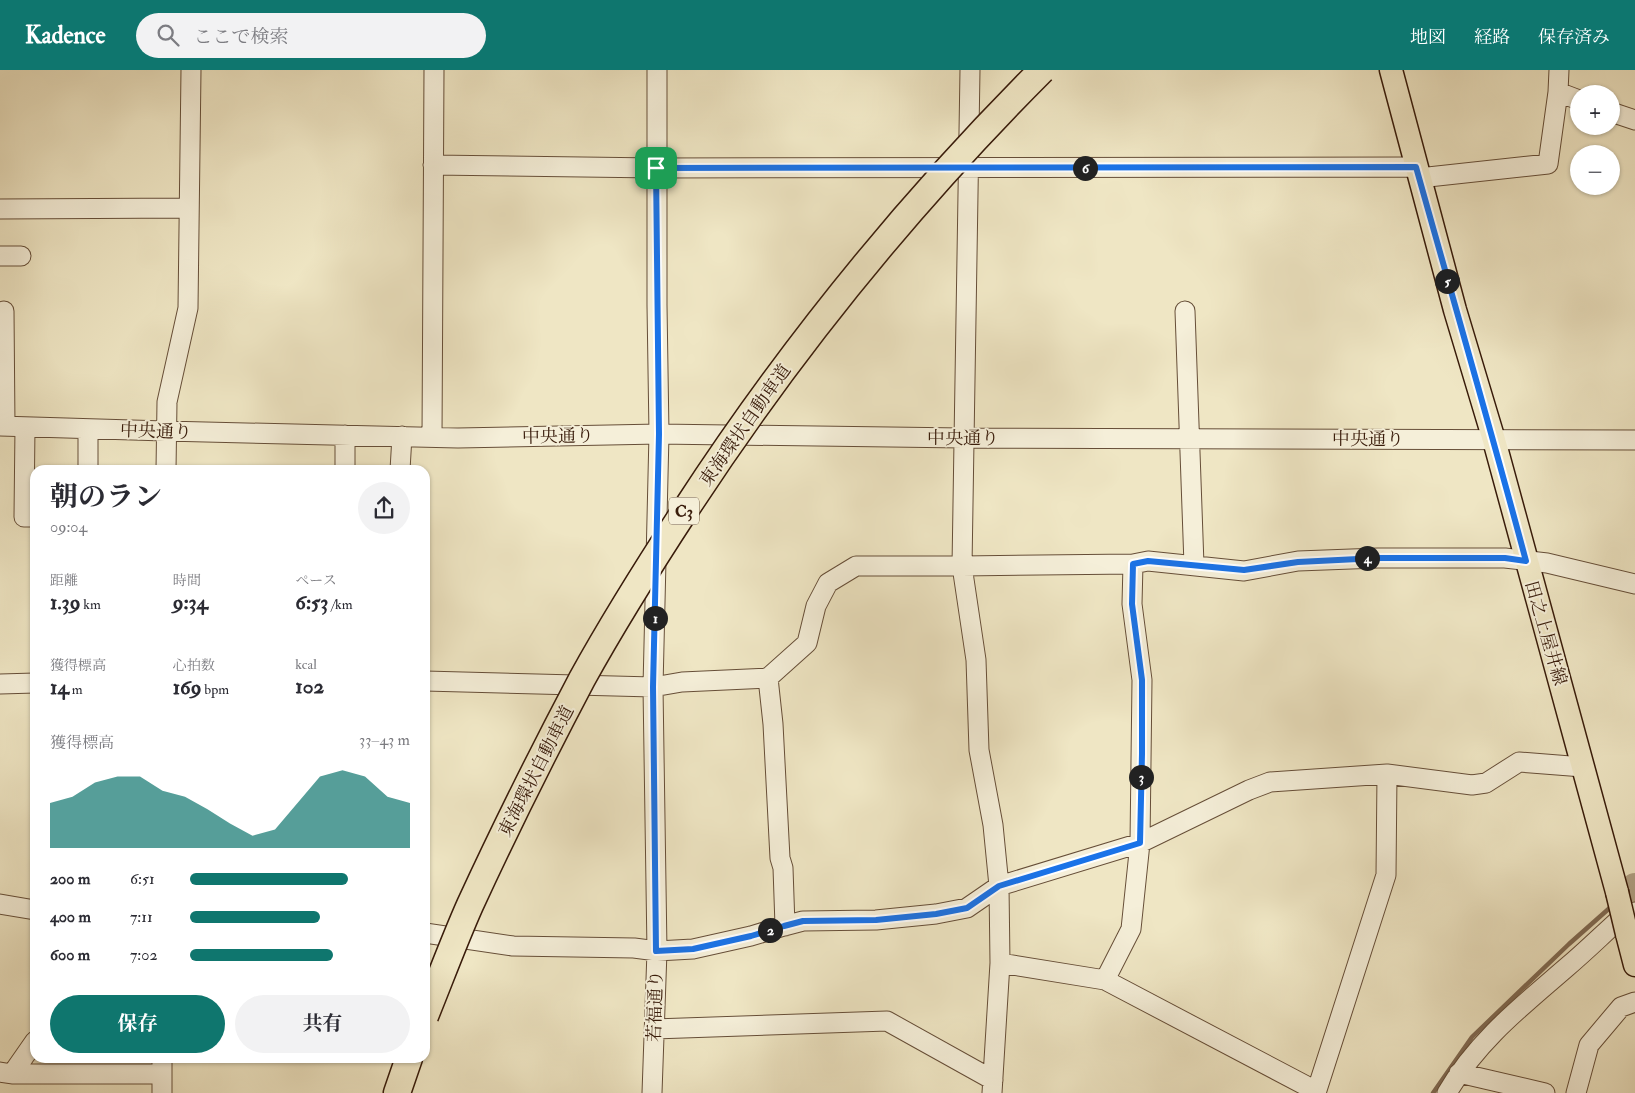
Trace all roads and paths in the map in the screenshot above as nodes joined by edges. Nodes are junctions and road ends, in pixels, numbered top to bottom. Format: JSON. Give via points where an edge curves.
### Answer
{"nodes":[{"id":1,"x":192,"y":70,"type":"edge"},
{"id":2,"x":434,"y":70,"type":"edge"},
{"id":3,"x":657,"y":70,"type":"edge"},
{"id":4,"x":970,"y":70,"type":"edge"},
{"id":5,"x":1042,"y":70,"type":"edge"},
{"id":6,"x":1391,"y":70,"type":"edge"},
{"id":7,"x":1559,"y":70,"type":"edge"},
{"id":8,"x":1558,"y":92,"type":"junction"},
{"id":9,"x":1570,"y":97,"type":"edge"},
{"id":10,"x":1620,"y":115,"type":"edge"},
{"id":11,"x":1635,"y":120,"type":"edge"},
{"id":12,"x":433,"y":165,"type":"junction"},
{"id":13,"x":656,"y":168,"type":"junction"},
{"id":14,"x":969,"y":168,"type":"junction"},
{"id":15,"x":1418,"y":172,"type":"junction"},
{"id":16,"x":189,"y":208,"type":"junction"},
{"id":17,"x":0,"y":209,"type":"edge"},
{"id":18,"x":0,"y":256,"type":"edge"},
{"id":19,"x":20,"y":256,"type":"dead end"},
{"id":20,"x":1185,"y":310,"type":"dead end"},
{"id":21,"x":4,"y":311,"type":"dead end"},
{"id":22,"x":2,"y":426,"type":"edge"},
{"id":23,"x":26,"y":427,"type":"junction"},
{"id":24,"x":88,"y":429,"type":"junction"},
{"id":25,"x":165,"y":432,"type":"junction"},
{"id":26,"x":659,"y":434,"type":"junction"},
{"id":27,"x":345,"y":435,"type":"junction"},
{"id":28,"x":402,"y":436,"type":"junction"},
{"id":29,"x":432,"y":437,"type":"junction"},
{"id":30,"x":963,"y":438,"type":"junction"},
{"id":31,"x":1191,"y":439,"type":"junction"},
{"id":32,"x":1494,"y":440,"type":"junction"},
{"id":33,"x":1635,"y":440,"type":"edge"},
{"id":34,"x":88,"y":465,"type":"edge"},
{"id":35,"x":166,"y":465,"type":"edge"},
{"id":36,"x":345,"y":465,"type":"edge"},
{"id":37,"x":400,"y":465,"type":"edge"},
{"id":38,"x":30,"y":517,"type":"edge"},
{"id":39,"x":1526,"y":561,"type":"junction"},
{"id":40,"x":1133,"y":564,"type":"junction"},
{"id":41,"x":1194,"y":565,"type":"junction"},
{"id":42,"x":962,"y":566,"type":"junction"},
{"id":43,"x":1635,"y":584,"type":"edge"},
{"id":44,"x":768,"y":678,"type":"junction"},
{"id":45,"x":430,"y":681,"type":"edge"},
{"id":46,"x":0,"y":684,"type":"edge"},
{"id":47,"x":30,"y":684,"type":"edge"},
{"id":48,"x":653,"y":687,"type":"junction"},
{"id":49,"x":1583,"y":767,"type":"junction"},
{"id":50,"x":1387,"y":774,"type":"junction"},
{"id":51,"x":1140,"y":843,"type":"junction"},
{"id":52,"x":999,"y":886,"type":"junction"},
{"id":53,"x":0,"y":904,"type":"edge"},
{"id":54,"x":30,"y":909,"type":"edge"},
{"id":55,"x":1635,"y":912,"type":"edge"},
{"id":56,"x":785,"y":926,"type":"junction"},
{"id":57,"x":430,"y":934,"type":"edge"},
{"id":58,"x":656,"y":951,"type":"junction"},
{"id":59,"x":1000,"y":962,"type":"junction"},
{"id":60,"x":1635,"y":965,"type":"edge"},
{"id":61,"x":1105,"y":980,"type":"junction"},
{"id":62,"x":1635,"y":1002,"type":"edge"},
{"id":63,"x":430,"y":1004,"type":"edge"},
{"id":64,"x":654,"y":1029,"type":"junction"},
{"id":65,"x":30,"y":1047,"type":"edge"},
{"id":66,"x":407,"y":1063,"type":"edge"},
{"id":67,"x":162,"y":1066,"type":"edge"},
{"id":68,"x":6,"y":1073,"type":"edge"},
{"id":69,"x":1459,"y":1073,"type":"junction"},
{"id":70,"x":993,"y":1086,"type":"edge"},
{"id":71,"x":1316,"y":1092,"type":"edge"},
{"id":72,"x":162,"y":1093,"type":"edge"},
{"id":73,"x":397,"y":1093,"type":"edge"},
{"id":74,"x":652,"y":1093,"type":"edge"},
{"id":75,"x":1446,"y":1093,"type":"edge"},
{"id":76,"x":1545,"y":1093,"type":"edge"},
{"id":77,"x":1576,"y":1093,"type":"edge"}],
"edges":[{"from":1,"to":16,"type":"street"},
{"from":2,"to":12,"type":"street"},
{"from":3,"to":13,"type":"street","name":"若福通り"},
{"from":4,"to":14,"type":"street"},
{"from":5,"to":63,"type":"highway","name":"東海環状自動車道","number":"C3","bridge":true,"via":[[958,157],[880,246],[722,454],[644,574],[583,678],[469,907]]},
{"from":6,"to":15,"type":"main road","name":"田之上屋井線"},
{"from":7,"to":8,"type":"street"},
{"from":8,"to":9,"type":"street"},
{"from":8,"to":15,"type":"street","via":[[1548,164]]},
{"from":10,"to":11,"type":"street"},
{"from":12,"to":13,"type":"street"},
{"from":12,"to":29,"type":"street"},
{"from":13,"to":14,"type":"street"},
{"from":13,"to":26,"type":"street","name":"若福通り"},
{"from":14,"to":15,"type":"street"},
{"from":14,"to":30,"type":"street"},
{"from":15,"to":32,"type":"main road","name":"田之上屋井線"},
{"from":16,"to":17,"type":"street"},
{"from":16,"to":25,"type":"street","via":[[188,308],[167,402]]},
{"from":18,"to":19,"type":"street"},
{"from":20,"to":31,"type":"street"},
{"from":21,"to":22,"type":"street"},
{"from":22,"to":23,"type":"street","name":"中央通り"},
{"from":23,"to":24,"type":"street","name":"中央通り"},
{"from":23,"to":38,"type":"street","via":[[24,517]]},
{"from":24,"to":25,"type":"street","name":"中央通り"},
{"from":24,"to":34,"type":"street"},
{"from":25,"to":27,"type":"street","name":"中央通り"},
{"from":25,"to":35,"type":"street"},
{"from":26,"to":29,"type":"street","name":"中央通り"},
{"from":26,"to":30,"type":"street","name":"中央通り"},
{"from":26,"to":48,"type":"street","name":"若福通り"},
{"from":27,"to":28,"type":"street","name":"中央通り"},
{"from":27,"to":36,"type":"street"},
{"from":28,"to":29,"type":"street","name":"中央通り"},
{"from":28,"to":37,"type":"street"},
{"from":30,"to":31,"type":"street","name":"中央通り"},
{"from":30,"to":42,"type":"street"},
{"from":31,"to":32,"type":"street","name":"中央通り"},
{"from":31,"to":41,"type":"street"},
{"from":32,"to":33,"type":"street","name":"中央通り"},
{"from":32,"to":39,"type":"main road","name":"田之上屋井線"},
{"from":39,"to":41,"type":"street","via":[[1505,558],[1378,558],[1298,562],[1244,570]]},
{"from":39,"to":43,"type":"street"},
{"from":39,"to":49,"type":"main road","name":"田之上屋井線"},
{"from":40,"to":41,"type":"street","via":[[1148,561]]},
{"from":40,"to":42,"type":"street"},
{"from":40,"to":51,"type":"street","via":[[1132,604],[1142,680]]},
{"from":42,"to":44,"type":"street","via":[[856,566],[828,583],[816,606],[807,643]]},
{"from":42,"to":52,"type":"street","via":[[976,660],[979,750],[993,825]]},
{"from":44,"to":48,"type":"street","via":[[682,682]]},
{"from":44,"to":56,"type":"street"},
{"from":45,"to":48,"type":"street"},
{"from":46,"to":47,"type":"street"},
{"from":48,"to":58,"type":"street","name":"若福通り"},
{"from":49,"to":50,"type":"street","via":[[1519,762],[1486,783],[1472,785]]},
{"from":49,"to":60,"type":"main road","name":"田之上屋井線","bridge":true},
{"from":50,"to":51,"type":"street","via":[[1270,782]]},
{"from":50,"to":71,"type":"street","via":[[1386,875]]},
{"from":51,"to":52,"type":"street"},
{"from":51,"to":61,"type":"street","via":[[1131,929]]},
{"from":52,"to":56,"type":"street","via":[[967,908],[936,914],[876,920],[803,921]]},
{"from":52,"to":59,"type":"street"},
{"from":53,"to":54,"type":"street"},
{"from":55,"to":69,"type":"street","via":[[1621,918],[1508,1017]]},
{"from":56,"to":58,"type":"street","via":[[693,949]]},
{"from":57,"to":58,"type":"street","via":[[513,946]]},
{"from":58,"to":64,"type":"street","name":"若福通り"},
{"from":59,"to":61,"type":"street"},
{"from":59,"to":70,"type":"street"},
{"from":61,"to":71,"type":"street"},
{"from":62,"to":77,"type":"street","via":[[1621,1007],[1588,1045]]},
{"from":64,"to":70,"type":"street","via":[[887,1021]]},
{"from":64,"to":74,"type":"street","name":"若福通り"},
{"from":65,"to":68,"type":"street"},
{"from":66,"to":73,"type":"highway"},
{"from":67,"to":68,"type":"street"},
{"from":67,"to":72,"type":"street"},
{"from":69,"to":75,"type":"street"},
{"from":69,"to":76,"type":"street"}]}
